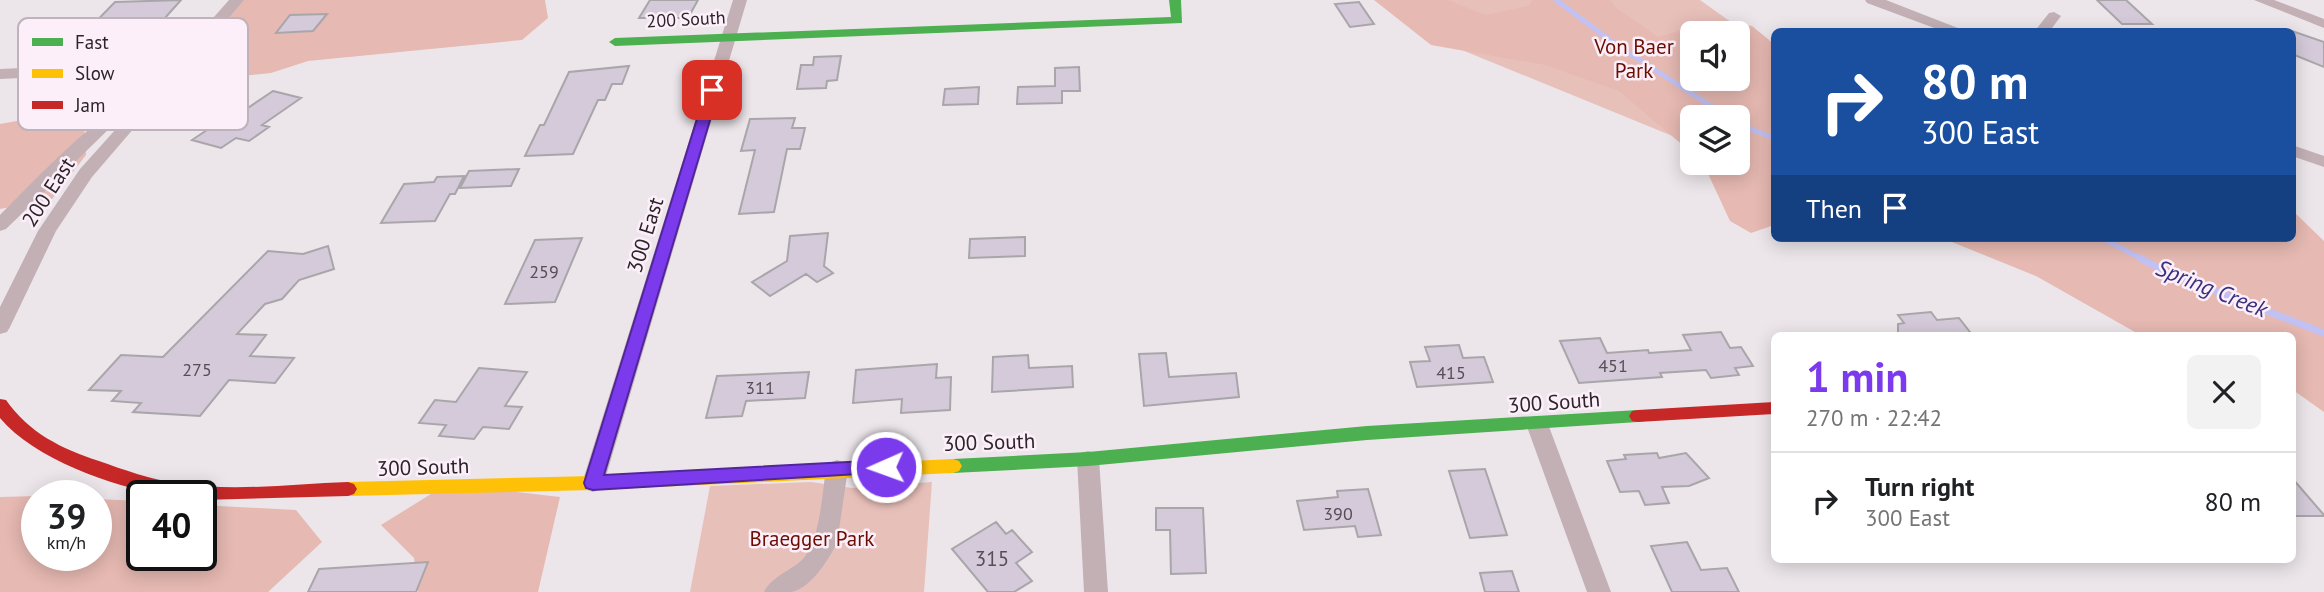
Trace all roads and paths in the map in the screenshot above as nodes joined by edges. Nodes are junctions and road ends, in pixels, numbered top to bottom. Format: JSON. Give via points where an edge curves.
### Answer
{"nodes":[{"id":1,"x":237,"y":0,"type":"edge"},
{"id":2,"x":740,"y":0,"type":"edge"},
{"id":3,"x":1175,"y":0,"type":"edge"},
{"id":4,"x":1872,"y":0,"type":"edge"},
{"id":5,"x":2261,"y":0,"type":"edge"},
{"id":6,"x":2054,"y":16,"type":"dead end"},
{"id":7,"x":221,"y":18,"type":"edge"},
{"id":8,"x":2324,"y":24,"type":"edge"},
{"id":9,"x":1950,"y":28,"type":"edge"},
{"id":10,"x":2044,"y":28,"type":"edge"},
{"id":11,"x":728,"y":36,"type":"junction"},
{"id":12,"x":615,"y":42,"type":"dead end"},
{"id":13,"x":18,"y":73,"type":"edge"},
{"id":14,"x":0,"y":74,"type":"edge"},
{"id":15,"x":99,"y":130,"type":"edge"},
{"id":16,"x":123,"y":130,"type":"edge"},
{"id":17,"x":2296,"y":152,"type":"edge"},
{"id":18,"x":2324,"y":162,"type":"edge"},
{"id":19,"x":0,"y":225,"type":"edge"},
{"id":20,"x":0,"y":327,"type":"edge"},
{"id":21,"x":0,"y":405,"type":"edge"},
{"id":22,"x":1771,"y":408,"type":"edge"},
{"id":23,"x":1537,"y":424,"type":"junction"},
{"id":24,"x":1087,"y":459,"type":"junction"},
{"id":25,"x":836,"y":469,"type":"junction"},
{"id":26,"x":593,"y":483,"type":"junction"},
{"id":27,"x":776,"y":592,"type":"edge"},
{"id":28,"x":1096,"y":592,"type":"edge"},
{"id":29,"x":1599,"y":592,"type":"edge"}],
"edges":[{"from":1,"to":7,"type":"street","name":"200 East"},
{"from":2,"to":11,"type":"street","name":"300 East"},
{"from":3,"to":11,"type":"street","name":"200 South","via":[[1178,20]]},
{"from":4,"to":9,"type":"street"},
{"from":5,"to":8,"type":"street"},
{"from":6,"to":10,"type":"street"},
{"from":11,"to":12,"type":"street","name":"200 South"},
{"from":11,"to":26,"type":"street","name":"300 East"},
{"from":13,"to":14,"type":"street"},
{"from":15,"to":19,"type":"street"},
{"from":16,"to":20,"type":"street","name":"200 East","via":[[86,173],[47,231]]},
{"from":17,"to":18,"type":"street"},
{"from":21,"to":26,"type":"street","name":"300 South","via":[[10,420],[40,444],[104,470],[176,490],[285,492]]},
{"from":22,"to":23,"type":"street","name":"300 South"},
{"from":23,"to":24,"type":"street","name":"300 South","via":[[1367,433]]},
{"from":23,"to":29,"type":"street"},
{"from":24,"to":25,"type":"street","name":"300 South"},
{"from":24,"to":28,"type":"street"},
{"from":25,"to":26,"type":"street","name":"300 South"},
{"from":25,"to":27,"type":"street","via":[[825,543],[812,565]]}]}
